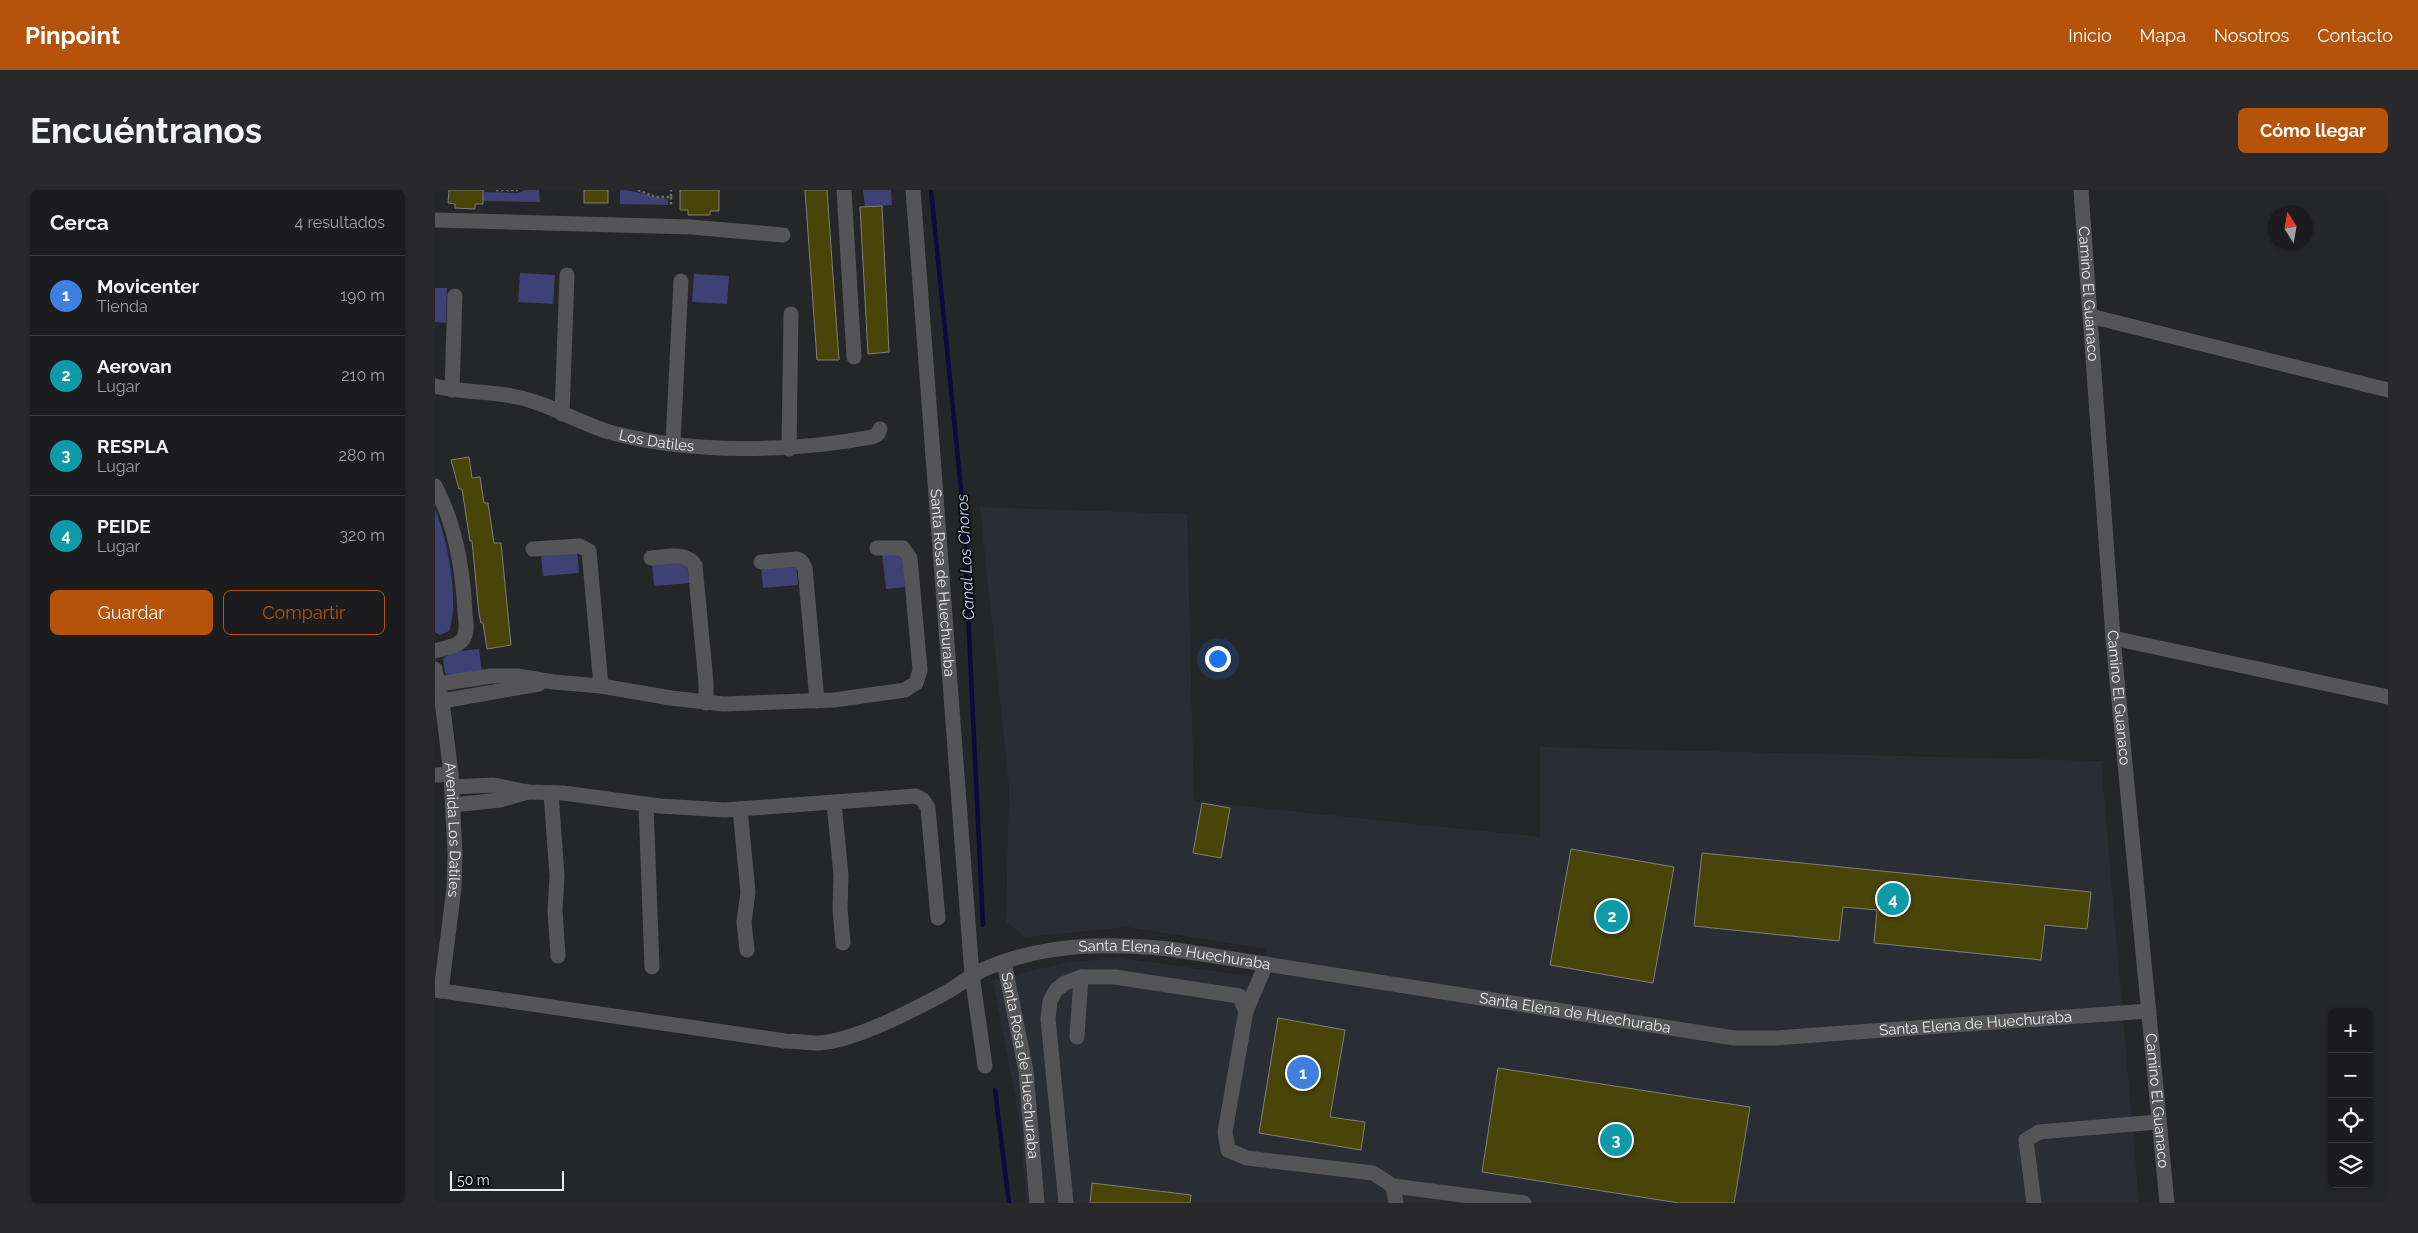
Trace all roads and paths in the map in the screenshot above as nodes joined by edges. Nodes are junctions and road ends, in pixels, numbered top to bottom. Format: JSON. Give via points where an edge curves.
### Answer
{"nodes":[{"id":1,"x":496,"y":190,"type":"edge"},
{"id":2,"x":518,"y":190,"type":"edge"},
{"id":3,"x":638,"y":190,"type":"edge"},
{"id":4,"x":671,"y":190,"type":"edge"},
{"id":5,"x":844,"y":190,"type":"edge"},
{"id":6,"x":913,"y":190,"type":"edge"},
{"id":7,"x":2081,"y":190,"type":"edge"},
{"id":8,"x":671,"y":197,"type":"junction"},
{"id":9,"x":671,"y":205,"type":"dead end"},
{"id":10,"x":435,"y":220,"type":"edge"},
{"id":11,"x":783,"y":235,"type":"dead end"},
{"id":12,"x":567,"y":275,"type":"dead end"},
{"id":13,"x":681,"y":281,"type":"dead end"},
{"id":14,"x":455,"y":296,"type":"dead end"},
{"id":15,"x":791,"y":314,"type":"dead end"},
{"id":16,"x":2090,"y":316,"type":"junction"},
{"id":17,"x":854,"y":357,"type":"dead end"},
{"id":18,"x":435,"y":386,"type":"edge"},
{"id":19,"x":451,"y":390,"type":"junction"},
{"id":20,"x":2388,"y":390,"type":"edge"},
{"id":21,"x":435,"y":395,"type":"edge"},
{"id":22,"x":562,"y":414,"type":"junction"},
{"id":23,"x":880,"y":429,"type":"dead end"},
{"id":24,"x":673,"y":443,"type":"junction"},
{"id":25,"x":789,"y":449,"type":"junction"},
{"id":26,"x":435,"y":486,"type":"edge"},
{"id":27,"x":877,"y":548,"type":"dead end"},
{"id":28,"x":533,"y":549,"type":"dead end"},
{"id":29,"x":651,"y":558,"type":"dead end"},
{"id":30,"x":761,"y":562,"type":"dead end"},
{"id":31,"x":2113,"y":638,"type":"junction"},
{"id":32,"x":435,"y":651,"type":"edge"},
{"id":33,"x":437,"y":677,"type":"edge"},
{"id":34,"x":553,"y":682,"type":"junction"},
{"id":35,"x":601,"y":686,"type":"junction"},
{"id":36,"x":2388,"y":697,"type":"edge"},
{"id":37,"x":442,"y":701,"type":"junction"},
{"id":38,"x":817,"y":701,"type":"junction"},
{"id":39,"x":706,"y":703,"type":"junction"},
{"id":40,"x":442,"y":756,"type":"edge"},
{"id":41,"x":435,"y":775,"type":"edge"},
{"id":42,"x":452,"y":780,"type":"junction"},
{"id":43,"x":528,"y":792,"type":"junction"},
{"id":44,"x":551,"y":793,"type":"junction"},
{"id":45,"x":834,"y":803,"type":"junction"},
{"id":46,"x":646,"y":804,"type":"junction"},
{"id":47,"x":453,"y":805,"type":"junction"},
{"id":48,"x":740,"y":809,"type":"junction"},
{"id":49,"x":937,"y":918,"type":"dead end"},
{"id":50,"x":843,"y":943,"type":"dead end"},
{"id":51,"x":747,"y":950,"type":"dead end"},
{"id":52,"x":558,"y":956,"type":"dead end"},
{"id":53,"x":1004,"y":962,"type":"junction"},
{"id":54,"x":1265,"y":964,"type":"junction"},
{"id":55,"x":652,"y":967,"type":"dead end"},
{"id":56,"x":973,"y":975,"type":"junction"},
{"id":57,"x":1081,"y":977,"type":"junction"},
{"id":58,"x":438,"y":991,"type":"edge"},
{"id":59,"x":1239,"y":996,"type":"junction"},
{"id":60,"x":1246,"y":1010,"type":"junction"},
{"id":61,"x":2149,"y":1011,"type":"junction"},
{"id":62,"x":1077,"y":1038,"type":"dead end"},
{"id":63,"x":985,"y":1066,"type":"dead end"},
{"id":64,"x":2158,"y":1122,"type":"junction"},
{"id":65,"x":1393,"y":1186,"type":"junction"},
{"id":66,"x":1037,"y":1203,"type":"edge"},
{"id":67,"x":1066,"y":1203,"type":"edge"},
{"id":68,"x":1396,"y":1203,"type":"edge"},
{"id":69,"x":1524,"y":1203,"type":"edge"},
{"id":70,"x":2034,"y":1203,"type":"edge"},
{"id":71,"x":2167,"y":1203,"type":"edge"}],
"edges":[{"from":1,"to":2,"type":"path"},
{"from":3,"to":8,"type":"path","via":[[655,197]]},
{"from":4,"to":8,"type":"path"},
{"from":5,"to":17,"type":"street"},
{"from":6,"to":56,"type":"street","name":"Santa Rosa de Huechuraba"},
{"from":7,"to":16,"type":"street","name":"Camino El Guanaco"},
{"from":8,"to":9,"type":"path"},
{"from":10,"to":11,"type":"street","via":[[691,227]]},
{"from":12,"to":22,"type":"street"},
{"from":13,"to":24,"type":"street"},
{"from":14,"to":19,"type":"street"},
{"from":15,"to":25,"type":"street"},
{"from":16,"to":20,"type":"street"},
{"from":16,"to":31,"type":"street","name":"Camino El Guanaco"},
{"from":18,"to":19,"type":"street","name":"Los Datiles"},
{"from":19,"to":21,"type":"street"},
{"from":19,"to":22,"type":"street","name":"Los Datiles","via":[[517,397]]},
{"from":22,"to":24,"type":"street","name":"Los Datiles","via":[[613,433]]},
{"from":23,"to":25,"type":"street","name":"Los Datiles","via":[[872,438]]},
{"from":24,"to":25,"type":"street","name":"Los Datiles"},
{"from":26,"to":32,"type":"street","via":[[457,547],[466,630],[463,640]]},
{"from":27,"to":38,"type":"street","via":[[903,548],[909,554],[920,663],[918,680],[905,690]]},
{"from":28,"to":35,"type":"street","via":[[580,546],[589,551]]},
{"from":29,"to":39,"type":"street","via":[[681,556],[695,565],[707,683]]},
{"from":30,"to":38,"type":"street","via":[[797,559],[805,568]]},
{"from":31,"to":36,"type":"street"},
{"from":31,"to":61,"type":"street","name":"Camino El Guanaco"},
{"from":33,"to":34,"type":"street","via":[[505,675]]},
{"from":33,"to":37,"type":"street","name":"Avenida Los Datiles"},
{"from":34,"to":35,"type":"street"},
{"from":34,"to":37,"type":"street"},
{"from":35,"to":39,"type":"street"},
{"from":37,"to":40,"type":"street","name":"Avenida Los Datiles"},
{"from":38,"to":39,"type":"street"},
{"from":40,"to":42,"type":"street","name":"Avenida Los Datiles"},
{"from":41,"to":42,"type":"street"},
{"from":42,"to":43,"type":"street"},
{"from":42,"to":47,"type":"street","name":"Avenida Los Datiles"},
{"from":43,"to":44,"type":"street"},
{"from":43,"to":47,"type":"street","via":[[500,800]]},
{"from":44,"to":46,"type":"street"},
{"from":44,"to":52,"type":"street"},
{"from":45,"to":48,"type":"street"},
{"from":45,"to":49,"type":"street","via":[[912,796],[923,800],[929,812]]},
{"from":45,"to":50,"type":"street"},
{"from":46,"to":48,"type":"street"},
{"from":46,"to":55,"type":"street"},
{"from":47,"to":58,"type":"street","name":"Avenida Los Datiles","via":[[454,888]]},
{"from":48,"to":51,"type":"street","via":[[748,892],[744,922]]},
{"from":53,"to":54,"type":"street","name":"Santa Elena de Huechuraba","via":[[1041,950],[1123,944]]},
{"from":53,"to":56,"type":"street","name":"Santa Rosa de Huechuraba"},
{"from":53,"to":66,"type":"street","name":"Santa Rosa de Huechuraba","via":[[1026,1070]]},
{"from":54,"to":59,"type":"street"},
{"from":54,"to":60,"type":"street"},
{"from":54,"to":61,"type":"street","name":"Santa Elena de Huechuraba","via":[[1753,1039]]},
{"from":56,"to":58,"type":"street","via":[[947,992],[880,1024],[819,1043]]},
{"from":56,"to":63,"type":"street","name":"Santa Rosa de Huechuraba"},
{"from":57,"to":59,"type":"street","via":[[1115,977]]},
{"from":57,"to":62,"type":"street"},
{"from":57,"to":67,"type":"street","via":[[1056,990],[1050,1001],[1048,1019]]},
{"from":59,"to":60,"type":"street"},
{"from":60,"to":65,"type":"street","via":[[1225,1132],[1229,1150],[1247,1158],[1373,1173]]},
{"from":61,"to":64,"type":"street","name":"Camino El Guanaco"},
{"from":64,"to":70,"type":"street","via":[[2033,1135],[2026,1140]]},
{"from":64,"to":71,"type":"street","name":"Camino El Guanaco"},
{"from":65,"to":68,"type":"street"},
{"from":65,"to":69,"type":"street"}]}
